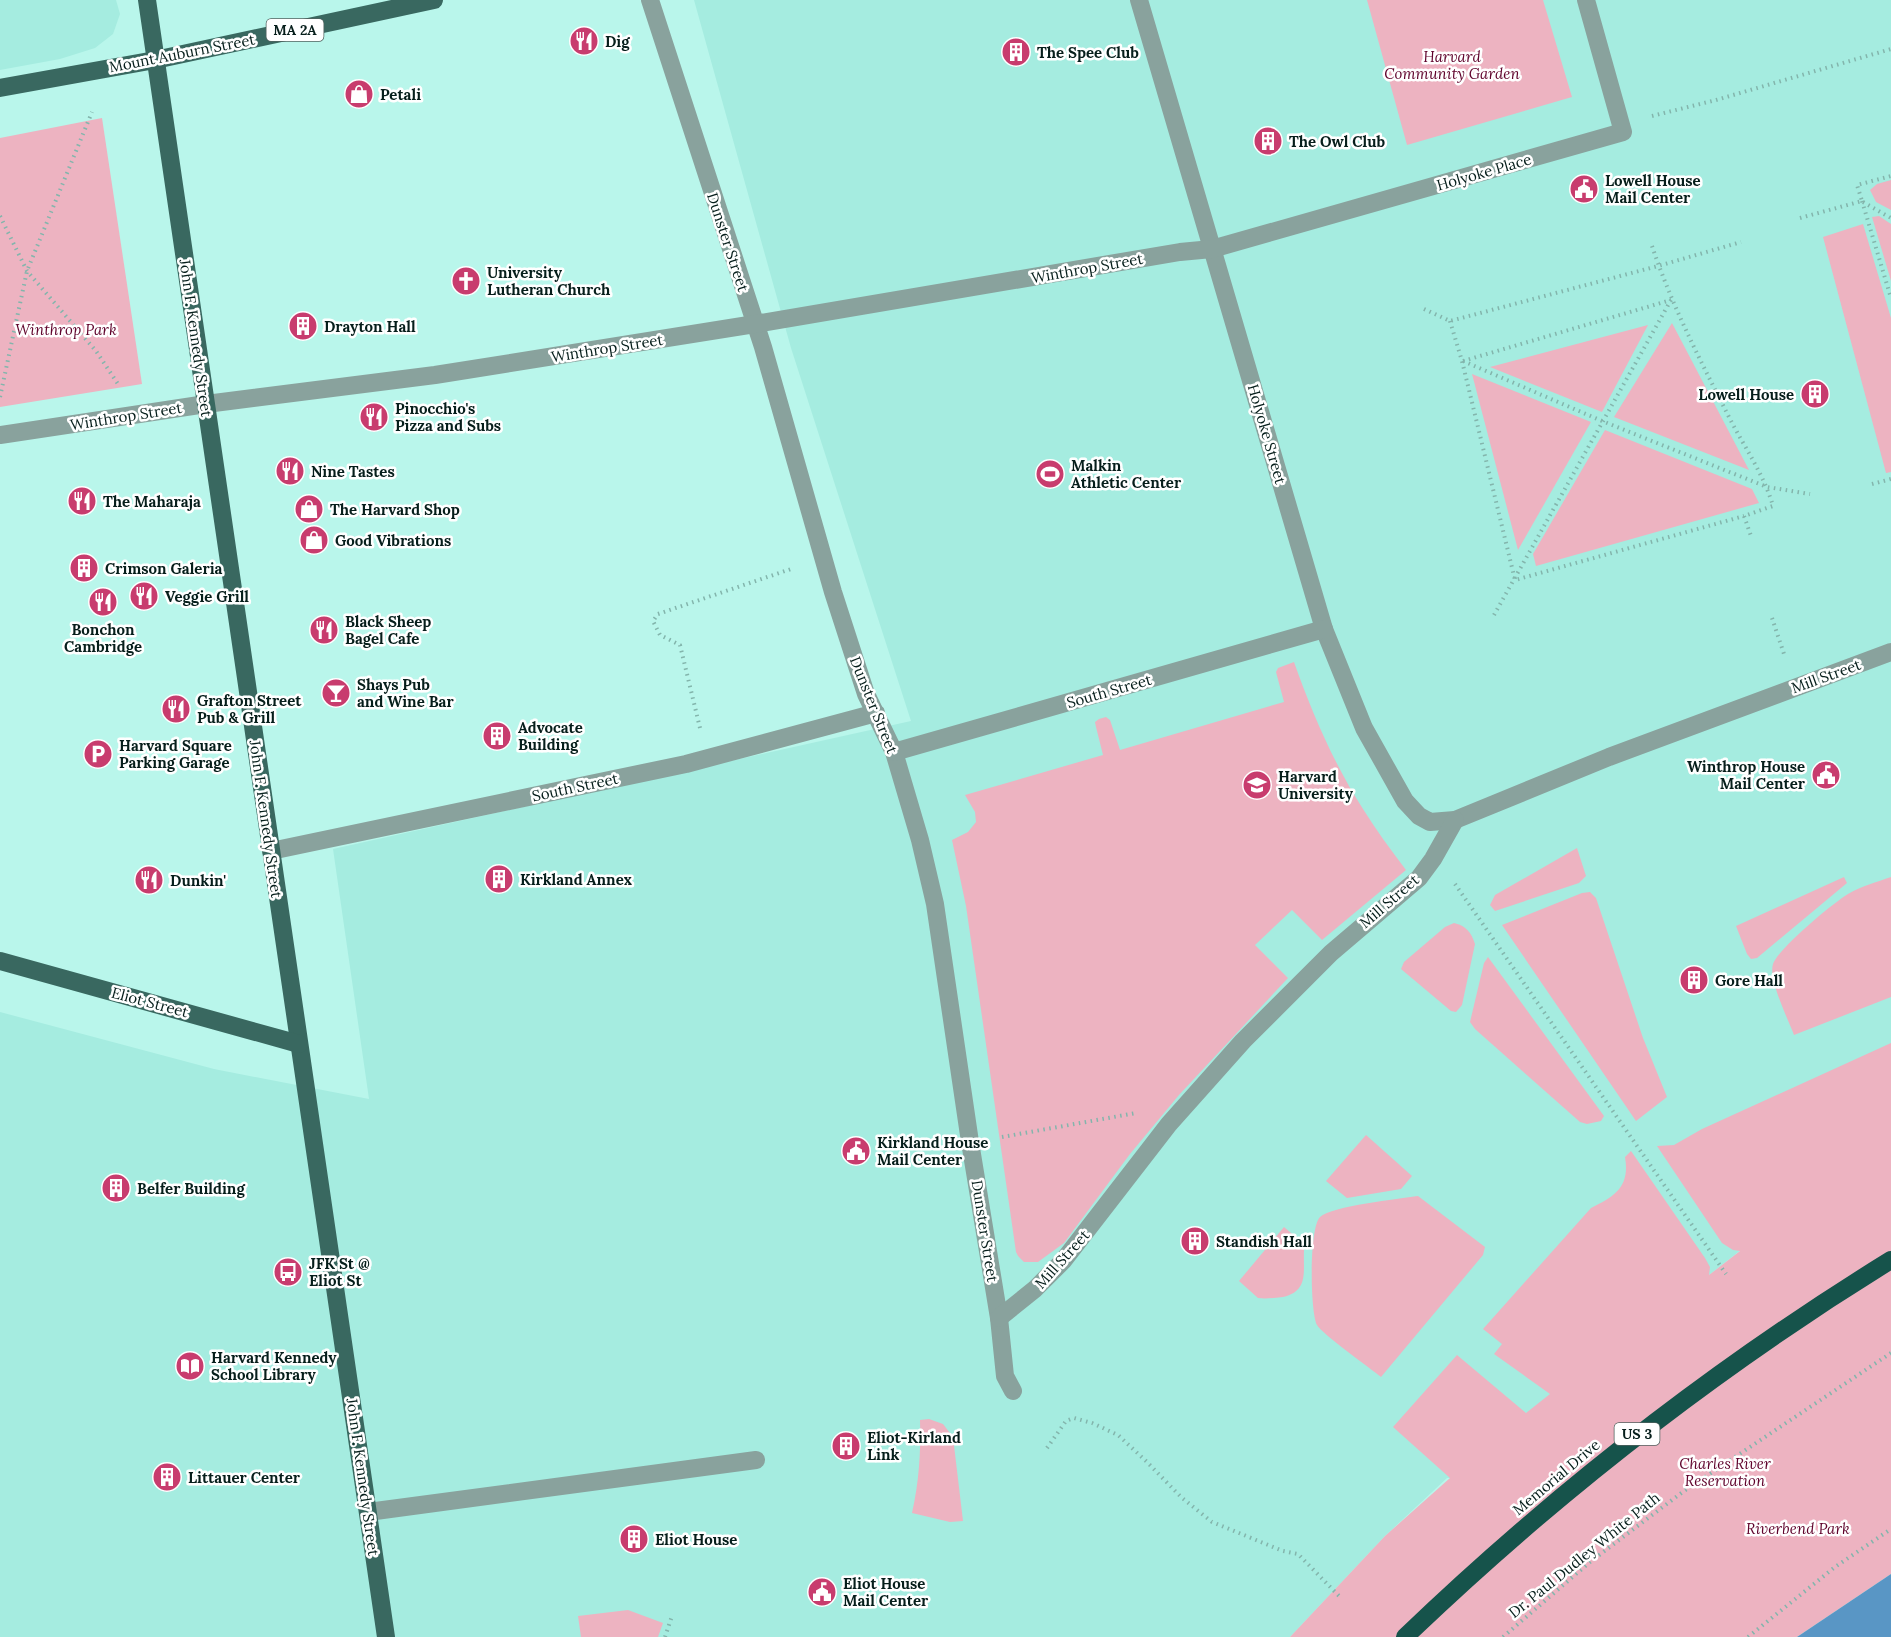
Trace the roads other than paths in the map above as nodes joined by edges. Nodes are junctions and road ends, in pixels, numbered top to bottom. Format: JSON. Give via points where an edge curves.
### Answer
{"nodes":[{"id":1,"x":147,"y":0,"type":"edge"},
{"id":2,"x":434,"y":0,"type":"edge"},
{"id":3,"x":651,"y":0,"type":"edge"},
{"id":4,"x":1139,"y":0,"type":"edge"},
{"id":5,"x":1586,"y":0,"type":"edge"},
{"id":6,"x":156,"y":60,"type":"junction"},
{"id":7,"x":0,"y":88,"type":"edge"},
{"id":8,"x":1212,"y":249,"type":"junction"},
{"id":9,"x":755,"y":324,"type":"junction"},
{"id":10,"x":206,"y":404,"type":"junction"},
{"id":11,"x":0,"y":435,"type":"edge"},
{"id":12,"x":1324,"y":629,"type":"junction"},
{"id":13,"x":1891,"y":652,"type":"edge"},
{"id":14,"x":876,"y":713,"type":"junction"},
{"id":15,"x":894,"y":752,"type":"junction"},
{"id":16,"x":1455,"y":820,"type":"junction"},
{"id":17,"x":271,"y":851,"type":"junction"},
{"id":18,"x":0,"y":961,"type":"edge"},
{"id":19,"x":299,"y":1044,"type":"junction"},
{"id":20,"x":1891,"y":1260,"type":"edge"},
{"id":21,"x":999,"y":1318,"type":"junction"},
{"id":22,"x":1013,"y":1391,"type":"dead end"},
{"id":23,"x":756,"y":1460,"type":"dead end"},
{"id":24,"x":368,"y":1512,"type":"junction"},
{"id":25,"x":386,"y":1637,"type":"edge"},
{"id":26,"x":1405,"y":1637,"type":"edge"}],
"edges":[{"from":1,"to":6,"type":"main road","name":"John F. Kennedy Street"},
{"from":2,"to":6,"type":"main road","name":"Mount Auburn Street","number":"MA 2A"},
{"from":3,"to":9,"type":"street","name":"Dunster Street"},
{"from":4,"to":8,"type":"street","name":"Holyoke Street"},
{"from":5,"to":8,"type":"street","name":"Holyoke Place","via":[[1623,132]]},
{"from":6,"to":7,"type":"main road","name":"Mount Auburn Street","number":"MA 2A"},
{"from":6,"to":10,"type":"main road","name":"John F. Kennedy Street"},
{"from":8,"to":9,"type":"street","name":"Winthrop Street"},
{"from":8,"to":12,"type":"street","name":"Holyoke Street"},
{"from":9,"to":10,"type":"street","name":"Winthrop Street","via":[[435,375]]},
{"from":9,"to":14,"type":"street","name":"Dunster Street","via":[[833,592],[866,694]]},
{"from":10,"to":11,"type":"street","name":"Winthrop Street"},
{"from":10,"to":17,"type":"main road","name":"John F. Kennedy Street"},
{"from":12,"to":15,"type":"street","name":"South Street"},
{"from":12,"to":16,"type":"street","name":"Holyoke Street","via":[[1364,728],[1405,801],[1414,813],[1430,822]]},
{"from":13,"to":16,"type":"street","name":"Mill Street"},
{"from":14,"to":15,"type":"street","name":"Dunster Street"},
{"from":14,"to":17,"type":"street","name":"South Street","via":[[686,764]]},
{"from":15,"to":21,"type":"street","name":"Dunster Street","via":[[933,896]]},
{"from":16,"to":21,"type":"street","name":"Mill Street","via":[[1419,878],[1330,953],[1243,1041],[1169,1124],[1063,1262]]},
{"from":17,"to":19,"type":"main road","name":"John F. Kennedy Street"},
{"from":18,"to":19,"type":"main road","name":"Eliot Street"},
{"from":19,"to":24,"type":"main road","name":"John F. Kennedy Street"},
{"from":20,"to":26,"type":"highway","name":"Memorial Drive","number":"US 3","via":[[1807,1313],[1631,1439],[1496,1552]]},
{"from":21,"to":22,"type":"street","name":"Dunster Street","via":[[1005,1376]]},
{"from":23,"to":24,"type":"street"},
{"from":24,"to":25,"type":"main road","name":"John F. Kennedy Street"}]}
